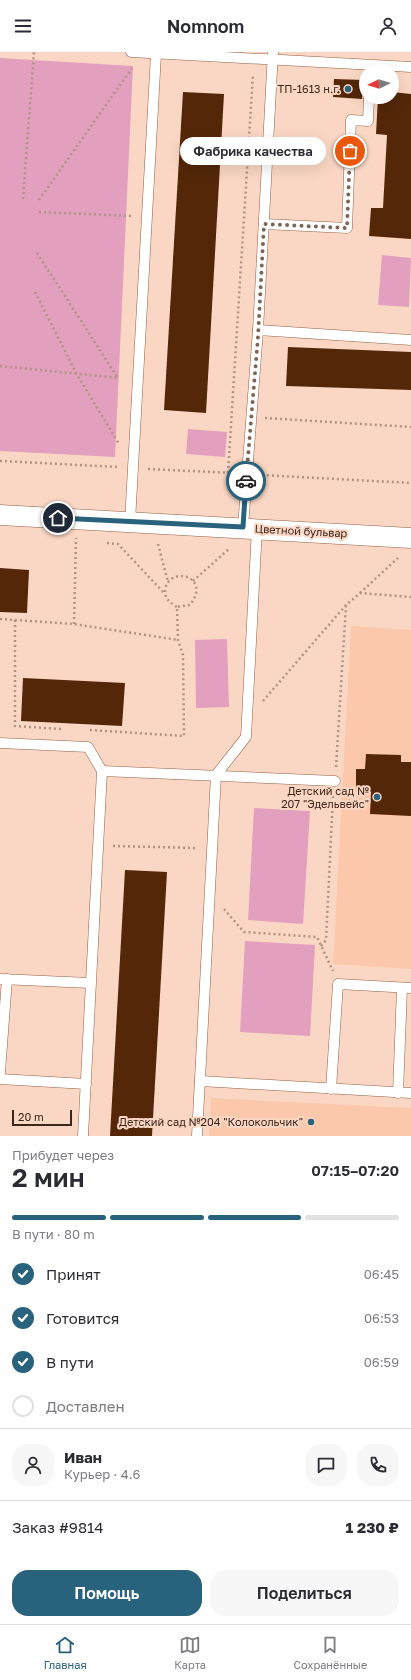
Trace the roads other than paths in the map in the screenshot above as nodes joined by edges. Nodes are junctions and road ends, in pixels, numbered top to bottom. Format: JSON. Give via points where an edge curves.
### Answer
{"nodes":[{"id":1,"x":131,"y":52,"type":"edge"},
{"id":2,"x":144,"y":53,"type":"edge"},
{"id":3,"x":156,"y":54,"type":"junction"},
{"id":4,"x":272,"y":56,"type":"edge"},
{"id":5,"x":359,"y":67,"type":"edge"},
{"id":6,"x":399,"y":67,"type":"edge"},
{"id":7,"x":411,"y":67,"type":"edge"},
{"id":8,"x":369,"y":104,"type":"edge"},
{"id":9,"x":264,"y":224,"type":"junction"},
{"id":10,"x":258,"y":330,"type":"junction"},
{"id":11,"x":411,"y":340,"type":"edge"},
{"id":12,"x":0,"y":515,"type":"edge"},
{"id":13,"x":130,"y":522,"type":"junction"},
{"id":14,"x":245,"y":527,"type":"junction"},
{"id":15,"x":411,"y":538,"type":"edge"},
{"id":16,"x":0,"y":743,"type":"edge"},
{"id":17,"x":102,"y":771,"type":"junction"},
{"id":18,"x":216,"y":775,"type":"junction"},
{"id":19,"x":335,"y":781,"type":"dead end"},
{"id":20,"x":3,"y":979,"type":"edge"},
{"id":21,"x":90,"y":983,"type":"junction"},
{"id":22,"x":407,"y":988,"type":"edge"},
{"id":23,"x":0,"y":1072,"type":"edge"},
{"id":24,"x":0,"y":1079,"type":"edge"},
{"id":25,"x":200,"y":1081,"type":"junction"},
{"id":26,"x":86,"y":1084,"type":"junction"},
{"id":27,"x":331,"y":1089,"type":"junction"},
{"id":28,"x":398,"y":1092,"type":"junction"},
{"id":29,"x":411,"y":1093,"type":"edge"},
{"id":30,"x":83,"y":1136,"type":"edge"},
{"id":31,"x":197,"y":1136,"type":"edge"}],
"edges":[{"from":1,"to":2,"type":"lane"},
{"from":2,"to":3,"type":"lane"},
{"from":3,"to":4,"type":"lane"},
{"from":3,"to":13,"type":"lane"},
{"from":4,"to":5,"type":"lane"},
{"from":4,"to":9,"type":"lane"},
{"from":6,"to":7,"type":"lane"},
{"from":8,"to":9,"type":"lane","via":[[368,121],[352,120],[347,228]]},
{"from":9,"to":10,"type":"lane"},
{"from":10,"to":11,"type":"lane"},
{"from":10,"to":14,"type":"lane","via":[[246,474]]},
{"from":12,"to":13,"type":"street","name":"Цветной бульвар"},
{"from":13,"to":14,"type":"street","name":"Цветной бульвар"},
{"from":14,"to":15,"type":"street","name":"Цветной бульвар"},
{"from":14,"to":18,"type":"lane","via":[[246,737]]},
{"from":16,"to":17,"type":"lane","via":[[88,747]]},
{"from":17,"to":18,"type":"lane"},
{"from":17,"to":21,"type":"lane"},
{"from":18,"to":19,"type":"lane"},
{"from":18,"to":25,"type":"lane"},
{"from":20,"to":21,"type":"lane"},
{"from":20,"to":23,"type":"lane"},
{"from":21,"to":26,"type":"lane"},
{"from":22,"to":27,"type":"lane","via":[[338,984]]},
{"from":22,"to":28,"type":"lane"},
{"from":24,"to":26,"type":"lane"},
{"from":25,"to":27,"type":"lane"},
{"from":25,"to":31,"type":"lane"},
{"from":26,"to":30,"type":"lane"},
{"from":27,"to":28,"type":"lane"},
{"from":28,"to":29,"type":"lane"}]}
